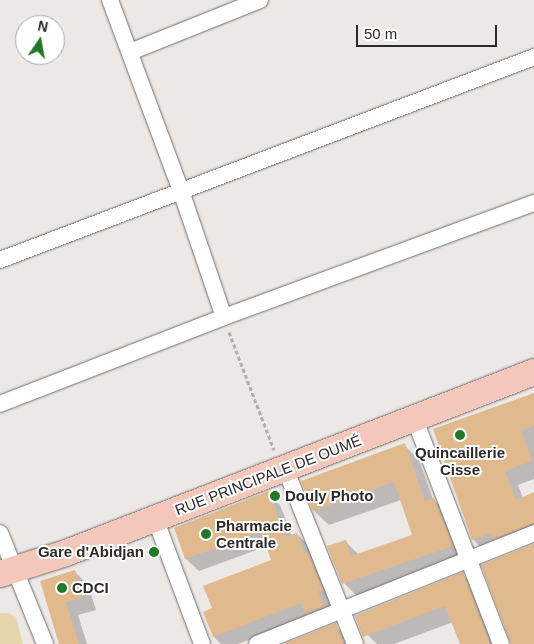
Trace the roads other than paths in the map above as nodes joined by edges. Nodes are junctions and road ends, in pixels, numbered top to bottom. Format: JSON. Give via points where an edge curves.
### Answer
{"nodes":[{"id":1,"x":110,"y":0,"type":"edge"},
{"id":2,"x":260,"y":0,"type":"edge"},
{"id":3,"x":130,"y":52,"type":"junction"},
{"id":4,"x":534,"y":57,"type":"edge"},
{"id":5,"x":181,"y":191,"type":"junction"},
{"id":6,"x":534,"y":203,"type":"edge"},
{"id":7,"x":0,"y":260,"type":"edge"},
{"id":8,"x":224,"y":317,"type":"junction"},
{"id":9,"x":534,"y":372,"type":"edge"},
{"id":10,"x":0,"y":404,"type":"edge"},
{"id":11,"x":414,"y":420,"type":"junction"},
{"id":12,"x":285,"y":468,"type":"junction"},
{"id":13,"x":156,"y":518,"type":"junction"},
{"id":14,"x":0,"y":532,"type":"edge"},
{"id":15,"x":534,"y":533,"type":"edge"},
{"id":16,"x":467,"y":558,"type":"junction"},
{"id":17,"x":8,"y":572,"type":"edge"},
{"id":18,"x":342,"y":609,"type":"junction"},
{"id":19,"x":45,"y":644,"type":"edge"},
{"id":20,"x":202,"y":644,"type":"edge"},
{"id":21,"x":257,"y":644,"type":"edge"},
{"id":22,"x":355,"y":644,"type":"edge"},
{"id":23,"x":500,"y":644,"type":"edge"}],
"edges":[{"from":1,"to":3,"type":"street"},
{"from":2,"to":3,"type":"street"},
{"from":3,"to":5,"type":"street"},
{"from":4,"to":5,"type":"street"},
{"from":5,"to":7,"type":"street"},
{"from":5,"to":8,"type":"street"},
{"from":6,"to":8,"type":"street"},
{"from":8,"to":10,"type":"street"},
{"from":9,"to":11,"type":"main road","name":"RUE PRINCIPALE DE OUMÉ"},
{"from":11,"to":12,"type":"main road","name":"RUE PRINCIPALE DE OUMÉ"},
{"from":11,"to":16,"type":"street"},
{"from":12,"to":13,"type":"main road","name":"RUE PRINCIPALE DE OUMÉ"},
{"from":12,"to":18,"type":"street"},
{"from":13,"to":17,"type":"main road","name":"RUE PRINCIPALE DE OUMÉ"},
{"from":13,"to":20,"type":"street"},
{"from":14,"to":17,"type":"street"},
{"from":15,"to":16,"type":"street"},
{"from":16,"to":18,"type":"street"},
{"from":16,"to":23,"type":"street"},
{"from":17,"to":19,"type":"street"},
{"from":18,"to":21,"type":"street"},
{"from":18,"to":22,"type":"street"}]}
